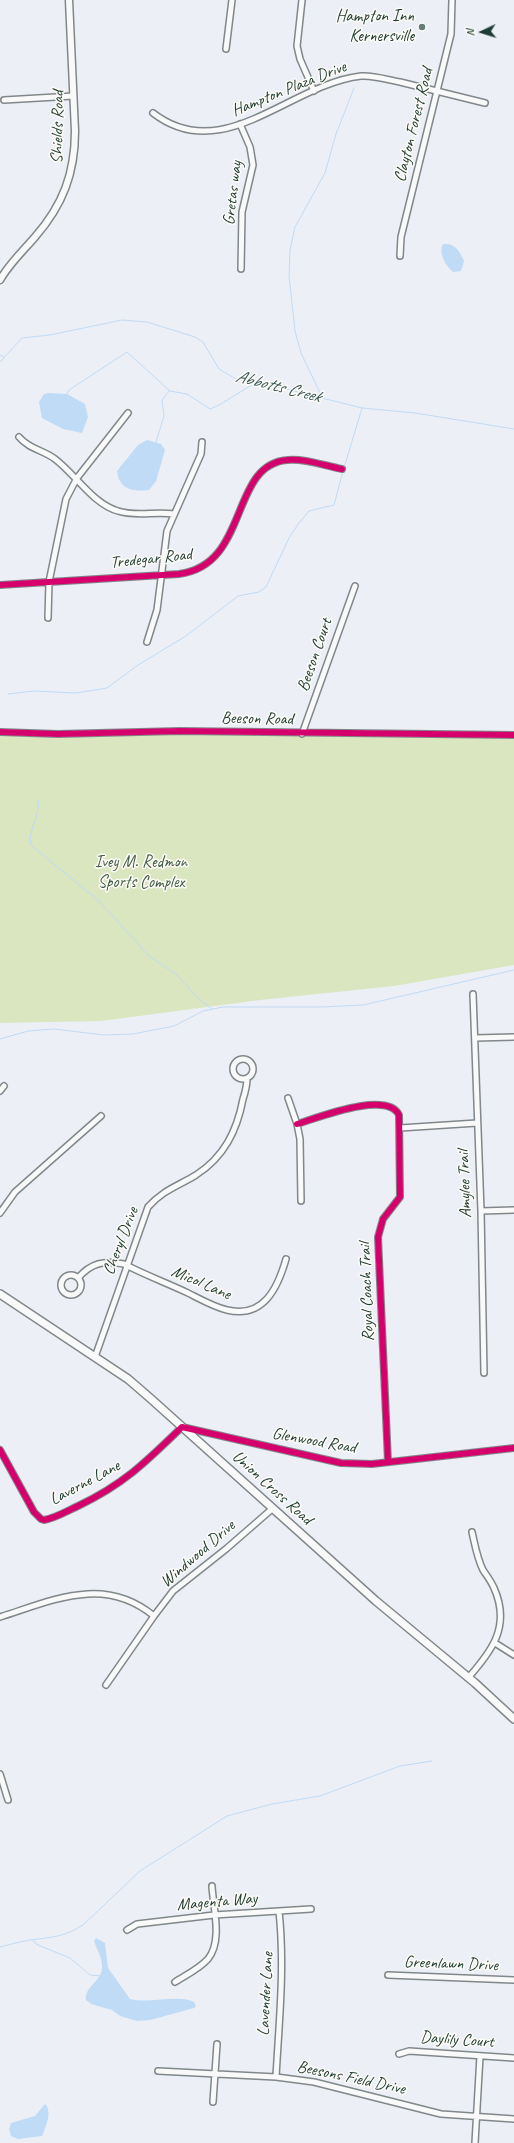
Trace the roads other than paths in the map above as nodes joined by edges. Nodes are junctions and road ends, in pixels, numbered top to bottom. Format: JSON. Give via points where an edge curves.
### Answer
{"nodes":[{"id":1,"x":69,"y":0,"type":"edge"},
{"id":2,"x":232,"y":0,"type":"edge"},
{"id":3,"x":302,"y":0,"type":"edge"},
{"id":4,"x":452,"y":0,"type":"edge"},
{"id":5,"x":226,"y":49,"type":"dead end"},
{"id":6,"x":314,"y":90,"type":"junction"},
{"id":7,"x":437,"y":90,"type":"junction"},
{"id":8,"x":73,"y":96,"type":"junction"},
{"id":9,"x":4,"y":100,"type":"dead end"},
{"id":10,"x":485,"y":103,"type":"dead end"},
{"id":11,"x":153,"y":113,"type":"dead end"},
{"id":12,"x":240,"y":124,"type":"junction"},
{"id":13,"x":400,"y":256,"type":"dead end"},
{"id":14,"x":241,"y":269,"type":"dead end"},
{"id":15,"x":0,"y":280,"type":"edge"},
{"id":16,"x":128,"y":413,"type":"dead end"},
{"id":17,"x":19,"y":437,"type":"dead end"},
{"id":18,"x":202,"y":442,"type":"dead end"},
{"id":19,"x":342,"y":469,"type":"dead end"},
{"id":20,"x":77,"y":478,"type":"junction"},
{"id":21,"x":174,"y":514,"type":"junction"},
{"id":22,"x":161,"y":575,"type":"junction"},
{"id":23,"x":49,"y":582,"type":"junction"},
{"id":24,"x":0,"y":585,"type":"edge"},
{"id":25,"x":355,"y":586,"type":"dead end"},
{"id":26,"x":48,"y":618,"type":"dead end"},
{"id":27,"x":147,"y":642,"type":"dead end"},
{"id":28,"x":0,"y":732,"type":"edge"},
{"id":29,"x":302,"y":734,"type":"junction"},
{"id":30,"x":514,"y":735,"type":"edge"},
{"id":31,"x":473,"y":994,"type":"dead end"},
{"id":32,"x":514,"y":1037,"type":"edge"},
{"id":33,"x":475,"y":1038,"type":"junction"},
{"id":34,"x":247,"y":1078,"type":"junction"},
{"id":35,"x":288,"y":1098,"type":"dead end"},
{"id":36,"x":101,"y":1116,"type":"dead end"},
{"id":37,"x":477,"y":1123,"type":"junction"},
{"id":38,"x":297,"y":1124,"type":"junction"},
{"id":39,"x":400,"y":1128,"type":"junction"},
{"id":40,"x":301,"y":1201,"type":"dead end"},
{"id":41,"x":481,"y":1210,"type":"junction"},
{"id":42,"x":514,"y":1210,"type":"edge"},
{"id":43,"x":0,"y":1212,"type":"edge"},
{"id":44,"x":286,"y":1259,"type":"dead end"},
{"id":45,"x":127,"y":1266,"type":"junction"},
{"id":46,"x":78,"y":1278,"type":"junction"},
{"id":47,"x":0,"y":1294,"type":"edge"},
{"id":48,"x":95,"y":1357,"type":"junction"},
{"id":49,"x":484,"y":1373,"type":"dead end"},
{"id":50,"x":182,"y":1427,"type":"junction"},
{"id":51,"x":514,"y":1448,"type":"edge"},
{"id":52,"x":0,"y":1450,"type":"edge"},
{"id":53,"x":388,"y":1462,"type":"junction"},
{"id":54,"x":272,"y":1509,"type":"junction"},
{"id":55,"x":472,"y":1532,"type":"dead end"},
{"id":56,"x":154,"y":1616,"type":"junction"},
{"id":57,"x":0,"y":1617,"type":"edge"},
{"id":58,"x":495,"y":1643,"type":"junction"},
{"id":59,"x":514,"y":1655,"type":"edge"},
{"id":60,"x":468,"y":1678,"type":"junction"},
{"id":61,"x":106,"y":1685,"type":"dead end"},
{"id":62,"x":514,"y":1719,"type":"edge"},
{"id":63,"x":0,"y":1774,"type":"edge"},
{"id":64,"x":8,"y":1800,"type":"dead end"},
{"id":65,"x":212,"y":1886,"type":"dead end"},
{"id":66,"x":312,"y":1909,"type":"dead end"},
{"id":67,"x":279,"y":1912,"type":"junction"},
{"id":68,"x":214,"y":1915,"type":"junction"},
{"id":69,"x":127,"y":1930,"type":"dead end"},
{"id":70,"x":388,"y":1975,"type":"dead end"},
{"id":71,"x":514,"y":1980,"type":"edge"},
{"id":72,"x":175,"y":1982,"type":"dead end"},
{"id":73,"x":217,"y":2044,"type":"dead end"},
{"id":74,"x":399,"y":2054,"type":"dead end"},
{"id":75,"x":480,"y":2056,"type":"junction"},
{"id":76,"x":514,"y":2058,"type":"edge"},
{"id":77,"x":158,"y":2071,"type":"dead end"},
{"id":78,"x":215,"y":2074,"type":"junction"},
{"id":79,"x":276,"y":2077,"type":"junction"},
{"id":80,"x":213,"y":2102,"type":"dead end"},
{"id":81,"x":476,"y":2116,"type":"junction"},
{"id":82,"x":514,"y":2119,"type":"edge"},
{"id":83,"x":475,"y":2143,"type":"edge"}],
"edges":[{"from":1,"to":8,"type":"street","name":"Shields Road"},
{"from":2,"to":5,"type":"street"},
{"from":3,"to":6,"type":"street","via":[[297,46]]},
{"from":4,"to":7,"type":"street","name":"Clayton Forest Road","via":[[453,26]]},
{"from":6,"to":7,"type":"street","name":"Hampton Plaza Drive","via":[[364,76]]},
{"from":6,"to":12,"type":"street","name":"Hampton Plaza Drive"},
{"from":7,"to":10,"type":"street","name":"Hampton Plaza Drive"},
{"from":7,"to":13,"type":"street","name":"Clayton Forest Road","via":[[401,237]]},
{"from":8,"to":9,"type":"street"},
{"from":8,"to":15,"type":"street","name":"Shields Road","via":[[75,149],[74,164],[67,187],[45,226]]},
{"from":11,"to":12,"type":"street","name":"Hampton Plaza Drive","via":[[170,124],[197,132],[221,130]]},
{"from":12,"to":14,"type":"street","name":"Gretas way","via":[[250,147],[253,165],[242,212]]},
{"from":16,"to":20,"type":"street"},
{"from":17,"to":20,"type":"street","via":[[26,445],[54,457]]},
{"from":18,"to":21,"type":"street","via":[[201,454]]},
{"from":19,"to":22,"type":"street","name":"Tredegar Road","via":[[292,460],[270,466],[253,482],[218,555],[196,570]]},
{"from":20,"to":21,"type":"street","via":[[100,503],[110,508],[131,514]]},
{"from":20,"to":23,"type":"street","via":[[62,510]]},
{"from":21,"to":22,"type":"street","via":[[167,531]]},
{"from":22,"to":23,"type":"street","name":"Tredegar Road"},
{"from":22,"to":27,"type":"street","via":[[155,618]]},
{"from":23,"to":24,"type":"street","name":"Tredegar Road"},
{"from":23,"to":26,"type":"street"},
{"from":25,"to":29,"type":"street","name":"Beeson Court"},
{"from":28,"to":29,"type":"street","name":"Beeson Road","via":[[58,734],[180,731]]},
{"from":29,"to":30,"type":"street","name":"Beeson Road"},
{"from":31,"to":33,"type":"street","name":"Amylee Trail"},
{"from":32,"to":33,"type":"street"},
{"from":33,"to":37,"type":"street","name":"Amylee Trail"},
{"from":34,"to":34,"type":"street","via":[[253,1071],[252,1065],[248,1060],[241,1059],[235,1063],[234,1072],[238,1078]]},
{"from":34,"to":45,"type":"street","name":"Cheryl Drive","via":[[240,1115],[226,1147],[211,1164],[162,1192],[148,1207]]},
{"from":35,"to":38,"type":"street"},
{"from":36,"to":43,"type":"street","via":[[15,1192]]},
{"from":37,"to":39,"type":"street"},
{"from":37,"to":41,"type":"street","name":"Amylee Trail"},
{"from":38,"to":39,"type":"street","name":"Royal Coach Trail","via":[[355,1106],[390,1106],[399,1115]]},
{"from":38,"to":40,"type":"street","via":[[300,1138]]},
{"from":39,"to":53,"type":"street","name":"Royal Coach Trail","via":[[400,1197],[383,1219],[378,1237]]},
{"from":41,"to":42,"type":"street"},
{"from":41,"to":49,"type":"street","name":"Amylee Trail"},
{"from":44,"to":45,"type":"street","name":"Micol Lane","via":[[280,1281],[270,1297],[258,1306],[236,1311],[225,1310]]},
{"from":45,"to":46,"type":"street","name":"Micol Lane","via":[[110,1261],[100,1263],[85,1270]]},
{"from":45,"to":48,"type":"street","name":"Cheryl Drive"},
{"from":46,"to":46,"type":"street","via":[[72,1275],[63,1279],[63,1292],[71,1295],[77,1293],[81,1284]]},
{"from":47,"to":48,"type":"main road","name":"Union Cross Road"},
{"from":48,"to":50,"type":"main road","name":"Union Cross Road","via":[[128,1380]]},
{"from":50,"to":52,"type":"street","name":"Laverne Lane","via":[[143,1465],[119,1484],[46,1520],[40,1519],[34,1512]]},
{"from":50,"to":53,"type":"street","name":"Glenwood Road","via":[[325,1461],[356,1464]]},
{"from":50,"to":54,"type":"main road","name":"Union Cross Road"},
{"from":51,"to":53,"type":"street","name":"Glenwood Road"},
{"from":54,"to":56,"type":"street","name":"Windwood Drive","via":[[185,1580]]},
{"from":54,"to":60,"type":"main road","name":"Union Cross Road"},
{"from":55,"to":58,"type":"street","via":[[478,1558],[500,1605],[500,1624]]},
{"from":56,"to":57,"type":"street","via":[[132,1602],[114,1595],[84,1593]]},
{"from":56,"to":61,"type":"street","name":"Windwood Drive"},
{"from":58,"to":59,"type":"street"},
{"from":58,"to":60,"type":"street"},
{"from":60,"to":62,"type":"main road","name":"Union Cross Road"},
{"from":63,"to":64,"type":"street"},
{"from":65,"to":68,"type":"street"},
{"from":66,"to":67,"type":"street","name":"Magenta Way"},
{"from":67,"to":68,"type":"street","name":"Magenta Way"},
{"from":67,"to":79,"type":"street","name":"Lavender Lane","via":[[282,1974]]},
{"from":68,"to":69,"type":"street","name":"Magenta Way","via":[[137,1924]]},
{"from":68,"to":72,"type":"street","via":[[216,1934],[209,1958]]},
{"from":70,"to":71,"type":"street","name":"Greenlawn Drive"},
{"from":73,"to":78,"type":"street"},
{"from":74,"to":75,"type":"street","name":"Daylily Court","via":[[409,2051]]},
{"from":75,"to":76,"type":"street","name":"Daylily Court"},
{"from":75,"to":81,"type":"street"},
{"from":77,"to":78,"type":"street","name":"Beesons Field Drive"},
{"from":78,"to":79,"type":"street","name":"Beesons Field Drive"},
{"from":78,"to":80,"type":"street"},
{"from":79,"to":81,"type":"street","name":"Beesons Field Drive","via":[[329,2084],[441,2114]]},
{"from":81,"to":82,"type":"street","name":"Beesons Field Drive"},
{"from":81,"to":83,"type":"street"}]}
